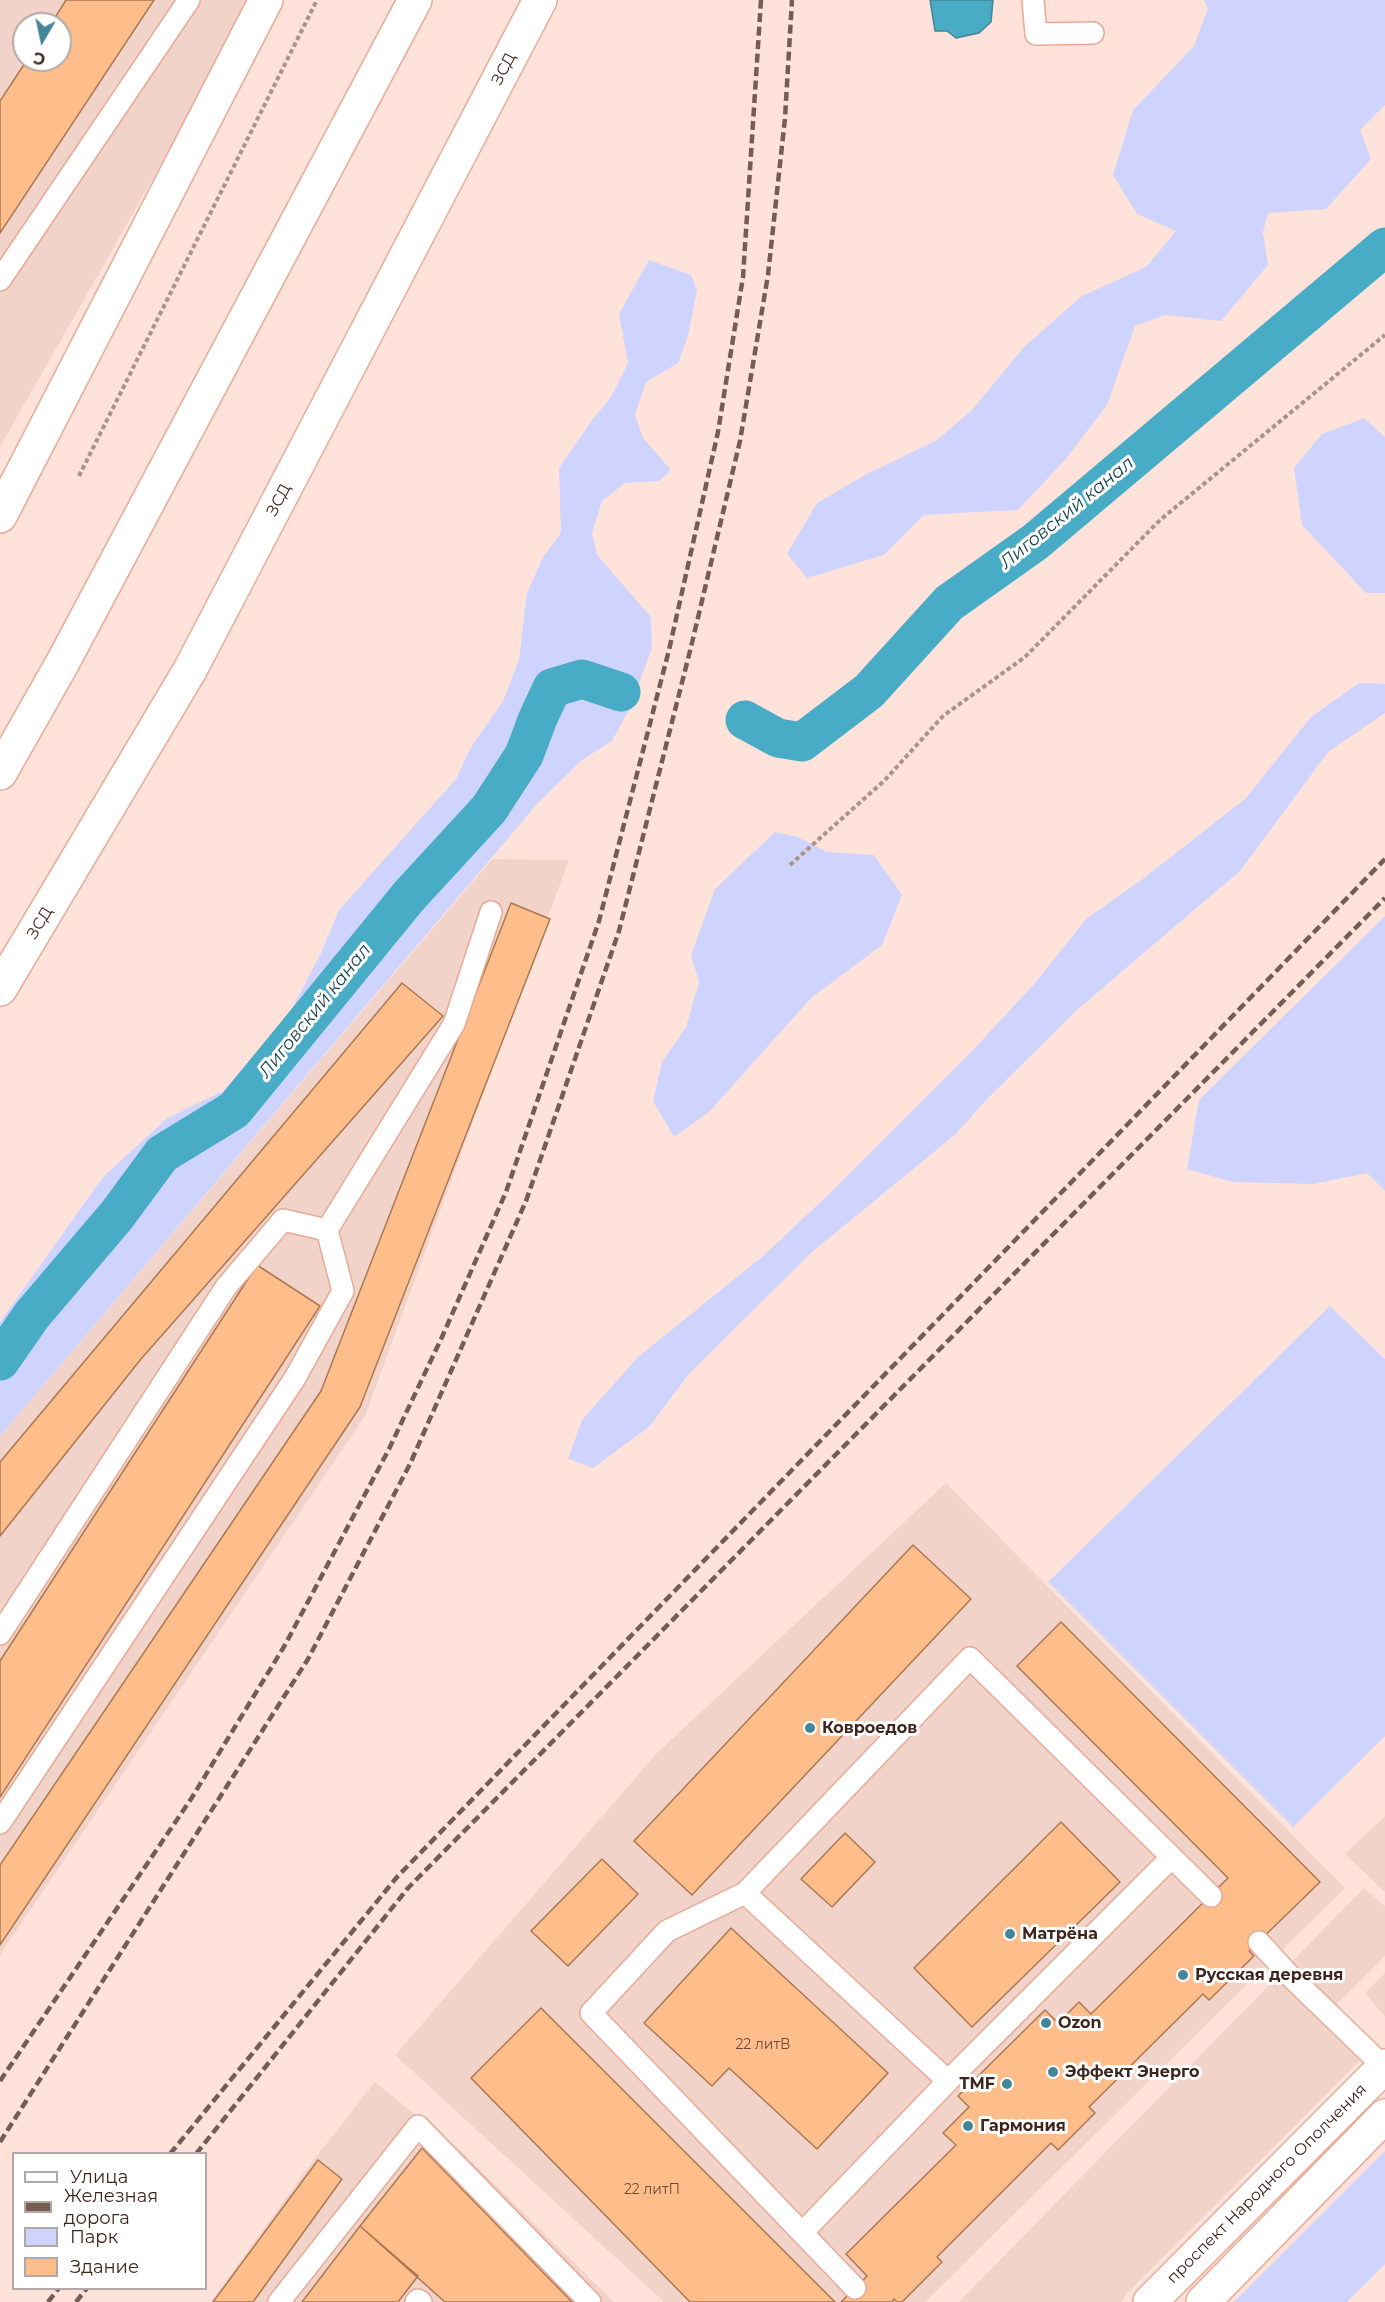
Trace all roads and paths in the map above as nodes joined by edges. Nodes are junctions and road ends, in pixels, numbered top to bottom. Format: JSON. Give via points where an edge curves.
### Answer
{"nodes":[{"id":1,"x":189,"y":0,"type":"edge"},
{"id":2,"x":266,"y":0,"type":"edge"},
{"id":3,"x":317,"y":0,"type":"edge"},
{"id":4,"x":540,"y":0,"type":"edge"},
{"id":5,"x":1033,"y":0,"type":"edge"},
{"id":6,"x":409,"y":8,"type":"edge"},
{"id":7,"x":1093,"y":33,"type":"dead end"},
{"id":8,"x":0,"y":280,"type":"edge"},
{"id":9,"x":1385,"y":335,"type":"edge"},
{"id":10,"x":79,"y":476,"type":"dead end"},
{"id":11,"x":0,"y":516,"type":"edge"},
{"id":12,"x":0,"y":773,"type":"edge"},
{"id":13,"x":790,"y":865,"type":"dead end"},
{"id":14,"x":491,"y":912,"type":"dead end"},
{"id":15,"x":0,"y":989,"type":"edge"},
{"id":16,"x":327,"y":1230,"type":"junction"},
{"id":17,"x":2,"y":1628,"type":"edge"},
{"id":18,"x":0,"y":1823,"type":"edge"},
{"id":19,"x":1172,"y":1857,"type":"junction"},
{"id":20,"x":745,"y":1893,"type":"junction"},
{"id":21,"x":1211,"y":1896,"type":"dead end"},
{"id":22,"x":1259,"y":1942,"type":"dead end"},
{"id":23,"x":1385,"y":2066,"type":"edge"},
{"id":24,"x":948,"y":2080,"type":"junction"},
{"id":25,"x":1385,"y":2116,"type":"edge"},
{"id":26,"x":802,"y":2233,"type":"junction"},
{"id":27,"x":855,"y":2288,"type":"dead end"},
{"id":28,"x":279,"y":2302,"type":"edge"},
{"id":29,"x":590,"y":2302,"type":"edge"},
{"id":30,"x":1150,"y":2302,"type":"edge"},
{"id":31,"x":1203,"y":2302,"type":"edge"}],
"edges":[{"from":1,"to":8,"type":"lane"},
{"from":2,"to":11,"type":"main road"},
{"from":3,"to":10,"type":"path"},
{"from":4,"to":15,"type":"main road","name":"ЗСД","via":[[190,670]]},
{"from":5,"to":7,"type":"lane","via":[[1036,34]]},
{"from":6,"to":12,"type":"main road","via":[[63,662]]},
{"from":9,"to":13,"type":"path","via":[[1160,520],[1025,657],[943,716],[884,781]]},
{"from":14,"to":16,"type":"lane","via":[[454,1024]]},
{"from":16,"to":17,"type":"lane","via":[[283,1221],[226,1287]]},
{"from":16,"to":18,"type":"lane","via":[[343,1291],[333,1310],[295,1378]]},
{"from":19,"to":20,"type":"lane","via":[[970,1658]]},
{"from":19,"to":21,"type":"lane"},
{"from":19,"to":24,"type":"lane"},
{"from":20,"to":24,"type":"lane"},
{"from":20,"to":26,"type":"lane","via":[[667,1931],[591,2013]]},
{"from":22,"to":23,"type":"lane"},
{"from":23,"to":30,"type":"main road","name":"проспект Народного Ополчения"},
{"from":24,"to":26,"type":"lane"},
{"from":25,"to":31,"type":"main road"},
{"from":26,"to":27,"type":"lane"},
{"from":28,"to":29,"type":"lane","via":[[418,2126]]}]}
